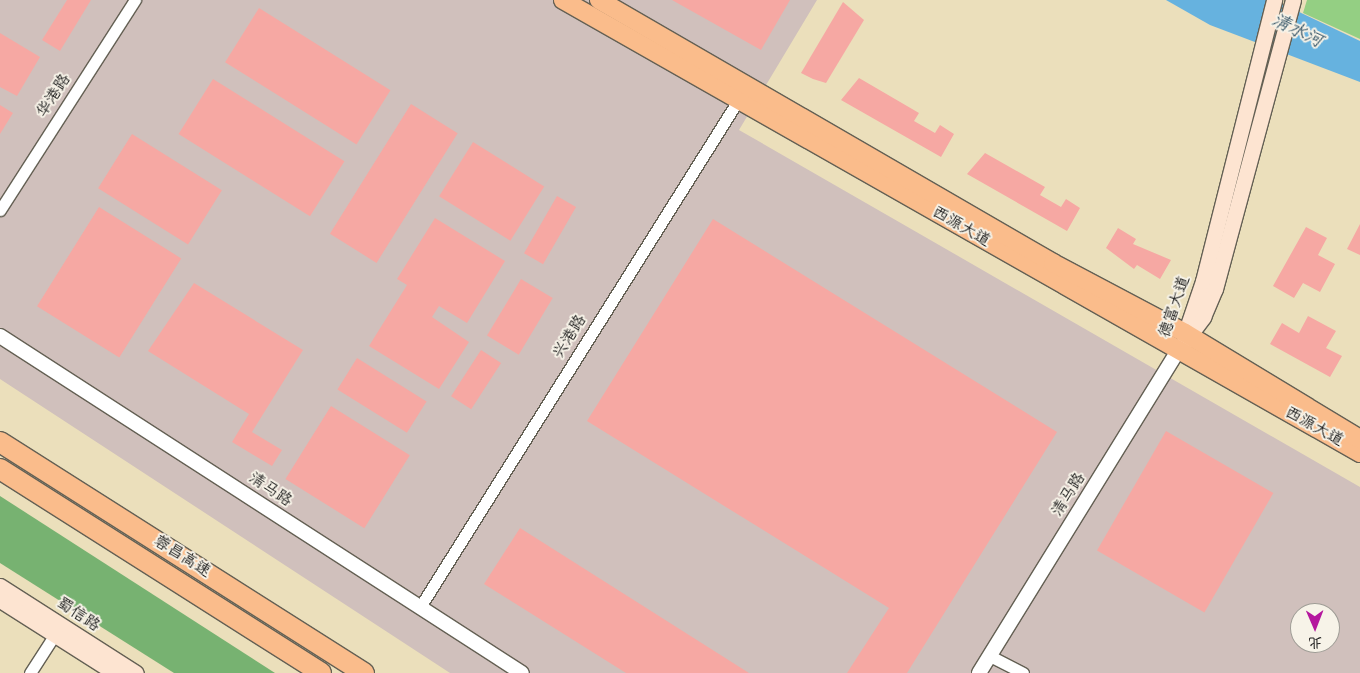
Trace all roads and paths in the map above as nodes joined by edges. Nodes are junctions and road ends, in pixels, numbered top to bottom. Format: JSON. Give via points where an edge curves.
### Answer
{"nodes":[{"id":1,"x":135,"y":0,"type":"edge"},
{"id":2,"x":563,"y":0,"type":"edge"},
{"id":3,"x":600,"y":0,"type":"edge"},
{"id":4,"x":1274,"y":0,"type":"edge"},
{"id":5,"x":1293,"y":0,"type":"edge"},
{"id":6,"x":748,"y":84,"type":"junction"},
{"id":7,"x":739,"y":99,"type":"junction"},
{"id":8,"x":0,"y":210,"type":"edge"},
{"id":9,"x":1188,"y":334,"type":"junction"},
{"id":10,"x":0,"y":336,"type":"edge"},
{"id":11,"x":1178,"y":351,"type":"junction"},
{"id":12,"x":1360,"y":439,"type":"edge"},
{"id":13,"x":0,"y":442,"type":"edge"},
{"id":14,"x":1360,"y":453,"type":"edge"},
{"id":15,"x":0,"y":469,"type":"edge"},
{"id":16,"x":0,"y":586,"type":"edge"},
{"id":17,"x":0,"y":600,"type":"edge"},
{"id":18,"x":420,"y":607,"type":"junction"},
{"id":19,"x":58,"y":630,"type":"junction"},
{"id":20,"x":990,"y":656,"type":"junction"},
{"id":21,"x":30,"y":673,"type":"edge"},
{"id":22,"x":115,"y":673,"type":"edge"},
{"id":23,"x":136,"y":673,"type":"edge"},
{"id":24,"x":322,"y":673,"type":"edge"},
{"id":25,"x":364,"y":673,"type":"edge"},
{"id":26,"x":522,"y":673,"type":"edge"},
{"id":27,"x":979,"y":673,"type":"edge"},
{"id":28,"x":1023,"y":673,"type":"edge"}],
"edges":[{"from":1,"to":8,"type":"street","name":"华港路"},
{"from":2,"to":7,"type":"main road","name":"西源大道"},
{"from":3,"to":6,"type":"main road","name":"西源大道"},
{"from":4,"to":9,"type":"main road","name":"德富大道"},
{"from":5,"to":9,"type":"main road","name":"德富大道","via":[[1215,289]]},
{"from":6,"to":7,"type":"street","name":"兴港路"},
{"from":6,"to":9,"type":"main road","name":"西源大道","via":[[1053,263]]},
{"from":7,"to":11,"type":"main road","name":"西源大道"},
{"from":7,"to":18,"type":"street","name":"兴港路"},
{"from":9,"to":11,"type":"main road","name":"德富大道"},
{"from":9,"to":12,"type":"main road","name":"西源大道"},
{"from":10,"to":18,"type":"street","name":"清马路"},
{"from":11,"to":14,"type":"main road","name":"西源大道"},
{"from":11,"to":20,"type":"street","name":"清马路"},
{"from":13,"to":25,"type":"highway","name":"蓉昌高速"},
{"from":15,"to":24,"type":"highway","name":"蓉昌高速"},
{"from":16,"to":19,"type":"main road","name":"蜀信路"},
{"from":17,"to":19,"type":"main road","name":"蜀信路"},
{"from":18,"to":26,"type":"street","name":"清马路"},
{"from":19,"to":21,"type":"street"},
{"from":19,"to":22,"type":"main road","name":"蜀信路"},
{"from":19,"to":23,"type":"main road","name":"蜀信路"},
{"from":20,"to":27,"type":"street","name":"清马路"},
{"from":20,"to":28,"type":"street"}]}
